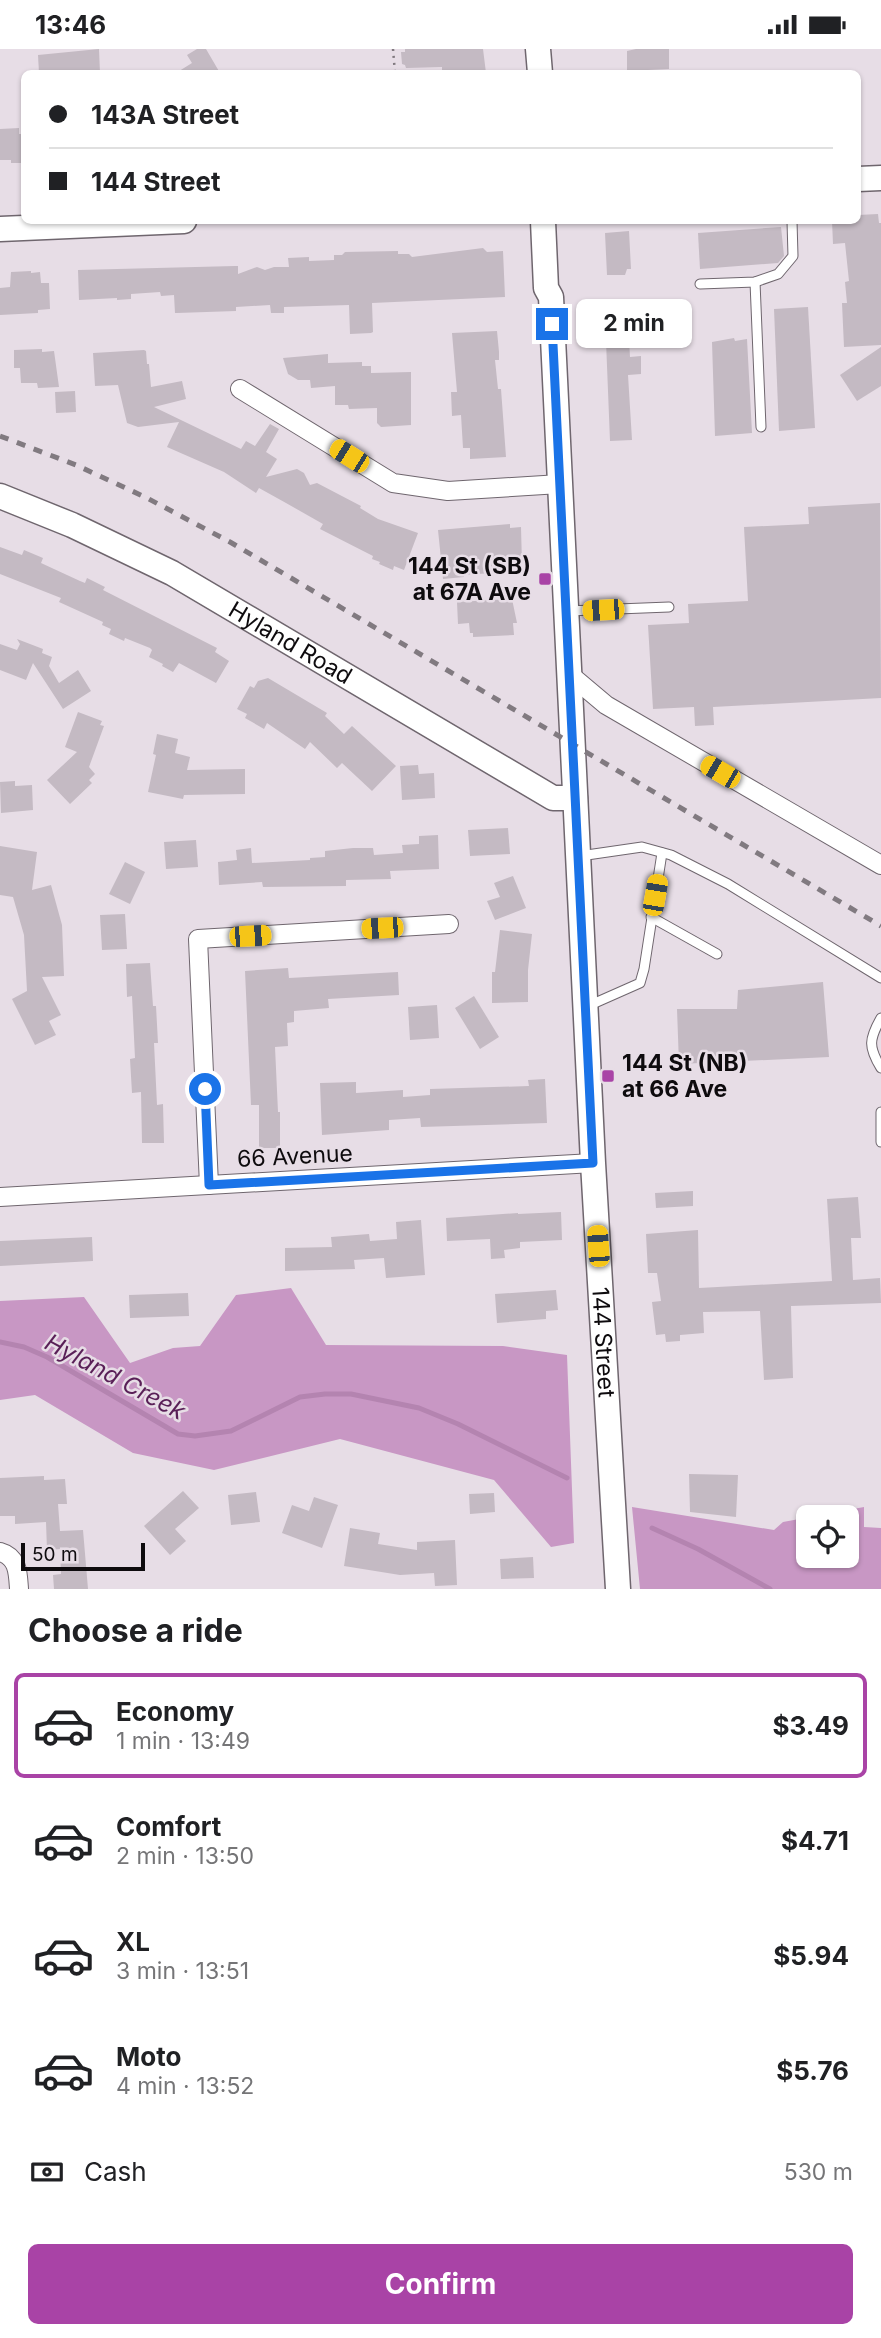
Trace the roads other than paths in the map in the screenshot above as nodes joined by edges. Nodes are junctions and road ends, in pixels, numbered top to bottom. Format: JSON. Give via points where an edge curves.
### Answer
{"nodes":[{"id":1,"x":538,"y":49,"type":"edge"},
{"id":2,"x":540,"y":70,"type":"edge"},
{"id":3,"x":881,"y":177,"type":"edge"},
{"id":4,"x":861,"y":179,"type":"edge"},
{"id":5,"x":115,"y":224,"type":"edge"},
{"id":6,"x":543,"y":224,"type":"edge"},
{"id":7,"x":554,"y":224,"type":"edge"},
{"id":8,"x":792,"y":224,"type":"edge"},
{"id":9,"x":0,"y":229,"type":"edge"},
{"id":10,"x":755,"y":282,"type":"junction"},
{"id":11,"x":700,"y":284,"type":"dead end"},
{"id":12,"x":551,"y":297,"type":"junction"},
{"id":13,"x":240,"y":389,"type":"dead end"},
{"id":14,"x":761,"y":427,"type":"dead end"},
{"id":15,"x":560,"y":484,"type":"junction"},
{"id":16,"x":0,"y":496,"type":"edge"},
{"id":17,"x":669,"y":607,"type":"dead end"},
{"id":18,"x":565,"y":611,"type":"junction"},
{"id":19,"x":568,"y":673,"type":"junction"},
{"id":20,"x":606,"y":705,"type":"junction"},
{"id":21,"x":571,"y":719,"type":"junction"},
{"id":22,"x":575,"y":798,"type":"junction"},
{"id":23,"x":662,"y":852,"type":"junction"},
{"id":24,"x":578,"y":856,"type":"junction"},
{"id":25,"x":881,"y":865,"type":"edge"},
{"id":26,"x":651,"y":917,"type":"junction"},
{"id":27,"x":449,"y":924,"type":"dead end"},
{"id":28,"x":717,"y":954,"type":"dead end"},
{"id":29,"x":881,"y":978,"type":"edge"},
{"id":30,"x":586,"y":1007,"type":"junction"},
{"id":31,"x":881,"y":1018,"type":"edge"},
{"id":32,"x":881,"y":1068,"type":"edge"},
{"id":33,"x":881,"y":1112,"type":"edge"},
{"id":34,"x":881,"y":1142,"type":"edge"},
{"id":35,"x":593,"y":1163,"type":"junction"},
{"id":36,"x":209,"y":1185,"type":"junction"},
{"id":37,"x":0,"y":1197,"type":"edge"},
{"id":38,"x":4,"y":1554,"type":"edge"},
{"id":39,"x":19,"y":1589,"type":"edge"},
{"id":40,"x":618,"y":1589,"type":"edge"}],
"edges":[{"from":1,"to":2,"type":"main road"},
{"from":3,"to":4,"type":"main road"},
{"from":5,"to":9,"type":"main road"},
{"from":6,"to":12,"type":"main road","name":"144 Street"},
{"from":7,"to":12,"type":"main road","name":"144 Street","via":[[557,288]]},
{"from":8,"to":10,"type":"lane","via":[[793,256],[778,274]]},
{"from":10,"to":11,"type":"lane"},
{"from":10,"to":14,"type":"lane"},
{"from":12,"to":15,"type":"main road","name":"144 Street"},
{"from":13,"to":15,"type":"street","via":[[393,483],[448,491]]},
{"from":15,"to":18,"type":"main road","name":"144 Street"},
{"from":16,"to":22,"type":"main road","name":"Hyland Road","via":[[172,573],[553,798]]},
{"from":17,"to":18,"type":"lane"},
{"from":18,"to":19,"type":"main road","name":"144 Street"},
{"from":19,"to":20,"type":"street"},
{"from":19,"to":21,"type":"main road","name":"144 Street"},
{"from":20,"to":21,"type":"street","via":[[585,708]]},
{"from":20,"to":25,"type":"street"},
{"from":21,"to":22,"type":"main road","name":"144 Street"},
{"from":22,"to":24,"type":"main road","name":"144 Street"},
{"from":23,"to":24,"type":"lane","via":[[642,847]]},
{"from":23,"to":26,"type":"lane"},
{"from":23,"to":29,"type":"lane","via":[[728,884]]},
{"from":24,"to":30,"type":"main road","name":"144 Street"},
{"from":26,"to":28,"type":"lane"},
{"from":26,"to":30,"type":"lane","via":[[640,983]]},
{"from":27,"to":36,"type":"street","via":[[198,939]]},
{"from":30,"to":35,"type":"main road","name":"144 Street"},
{"from":31,"to":32,"type":"lane","via":[[872,1035],[872,1053]]},
{"from":33,"to":34,"type":"lane"},
{"from":35,"to":36,"type":"street","name":"66 Avenue"},
{"from":35,"to":40,"type":"main road","name":"144 Street"},
{"from":36,"to":37,"type":"street","name":"66 Avenue"},
{"from":38,"to":39,"type":"street","via":[[15,1562]]}]}
